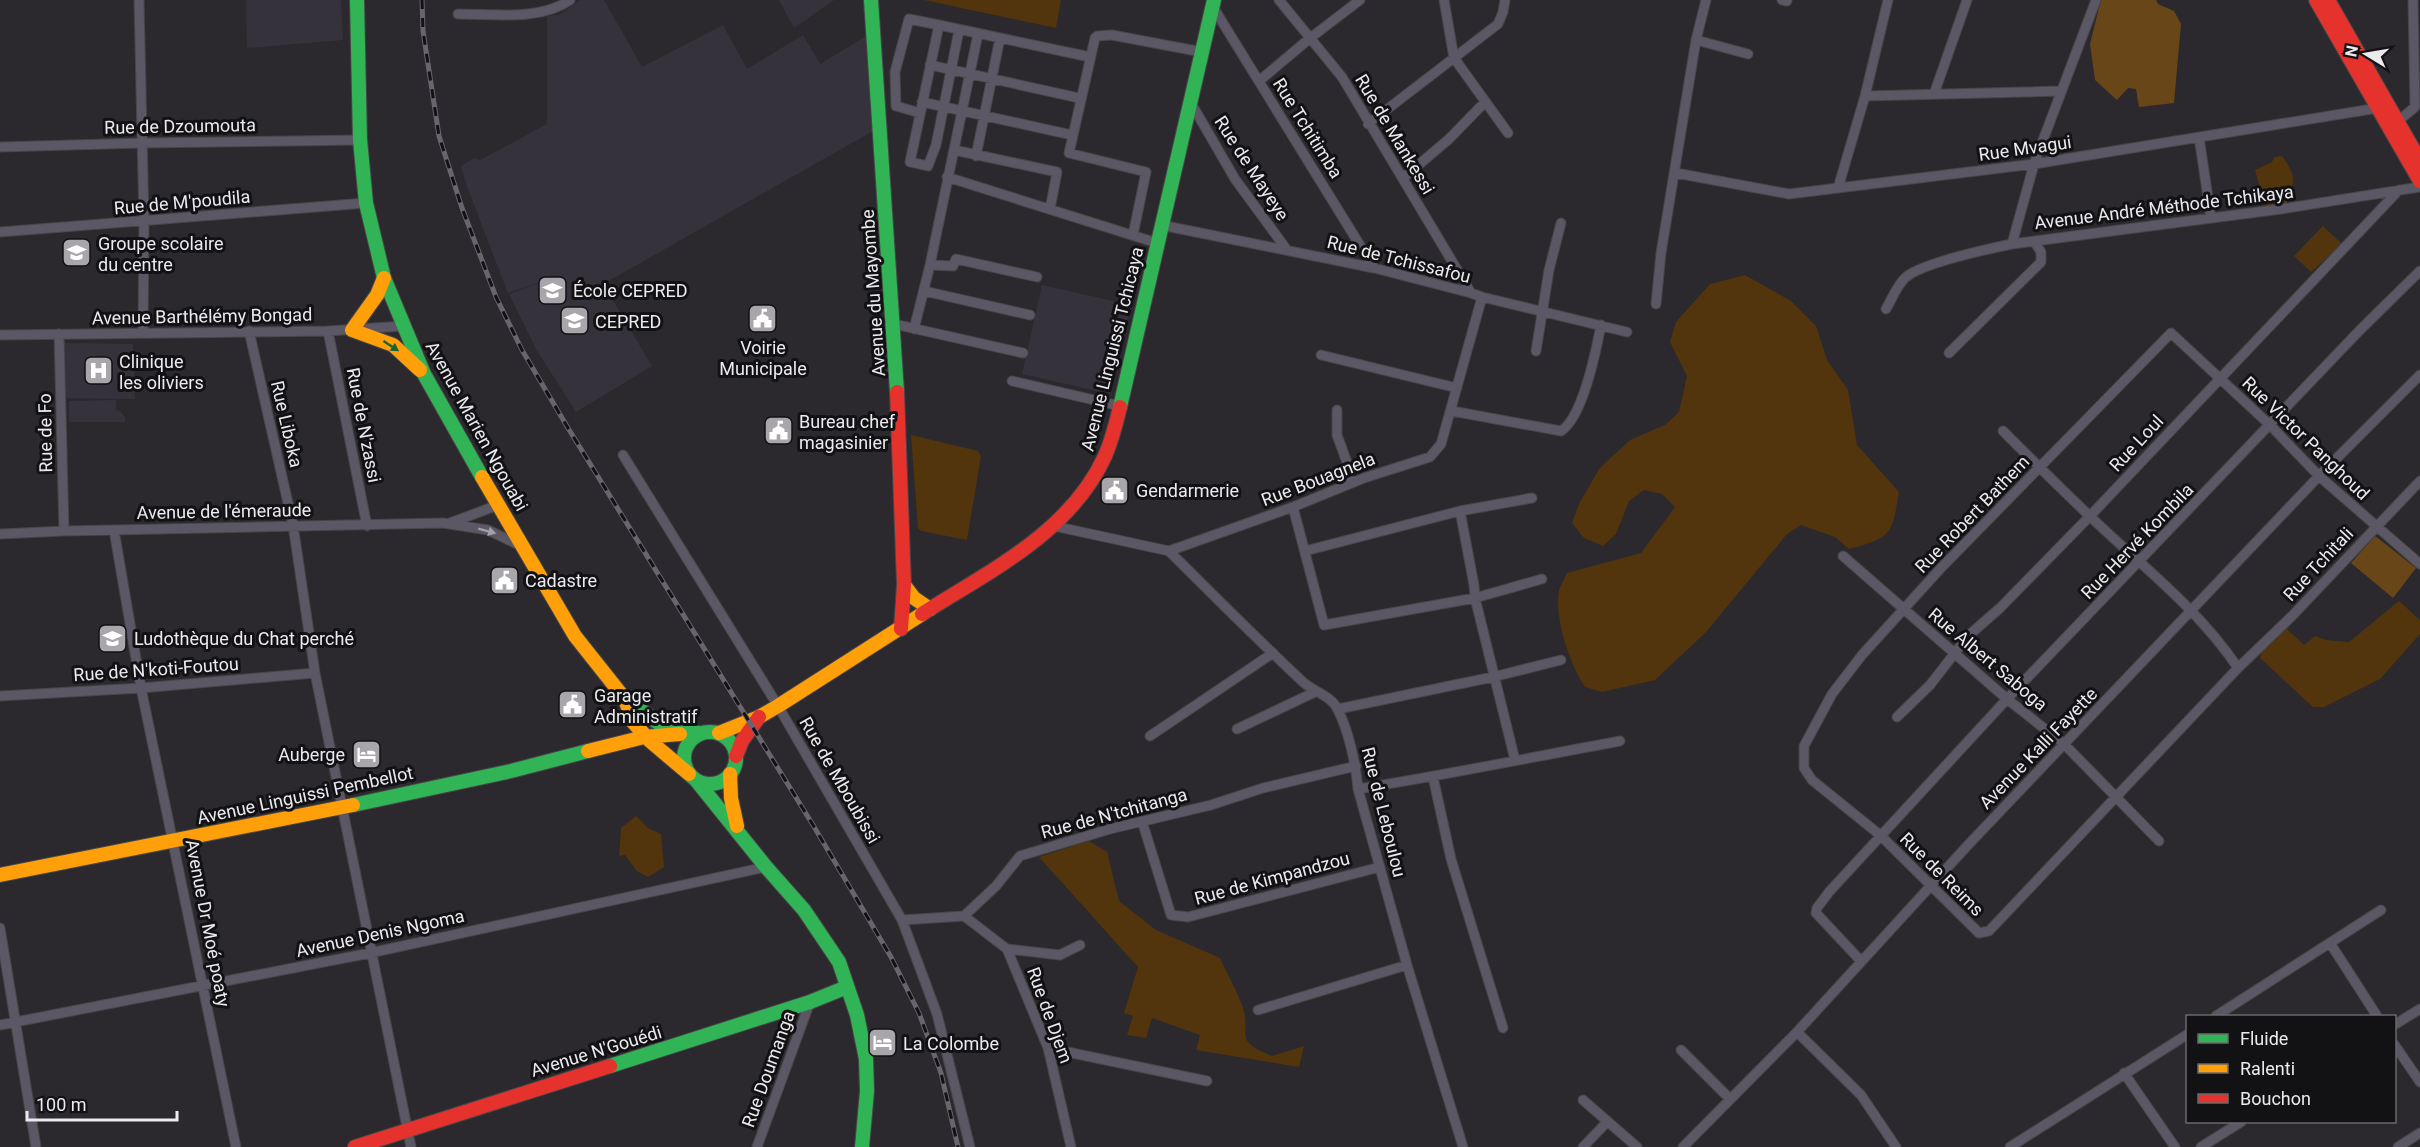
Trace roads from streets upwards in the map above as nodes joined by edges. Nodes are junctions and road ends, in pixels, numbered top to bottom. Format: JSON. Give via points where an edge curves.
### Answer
{"nodes":[{"id":1,"x":139,"y":0,"type":"edge"},
{"id":2,"x":357,"y":0,"type":"edge"},
{"id":3,"x":570,"y":0,"type":"edge"},
{"id":4,"x":871,"y":0,"type":"edge"},
{"id":5,"x":1279,"y":0,"type":"edge"},
{"id":6,"x":1360,"y":0,"type":"edge"},
{"id":7,"x":1444,"y":0,"type":"edge"},
{"id":8,"x":1505,"y":0,"type":"edge"},
{"id":9,"x":1706,"y":0,"type":"edge"},
{"id":10,"x":1888,"y":0,"type":"edge"},
{"id":11,"x":1966,"y":0,"type":"edge"},
{"id":12,"x":2096,"y":0,"type":"edge"},
{"id":13,"x":2316,"y":0,"type":"edge"},
{"id":14,"x":2328,"y":0,"type":"edge"},
{"id":15,"x":1213,"y":3,"type":"edge"},
{"id":16,"x":2416,"y":3,"type":"edge"},
{"id":17,"x":459,"y":14,"type":"dead end"},
{"id":18,"x":939,"y":25,"type":"junction"},
{"id":19,"x":959,"y":30,"type":"junction"},
{"id":20,"x":978,"y":34,"type":"junction"},
{"id":21,"x":1000,"y":38,"type":"junction"},
{"id":22,"x":1309,"y":39,"type":"junction"},
{"id":23,"x":1696,"y":40,"type":"junction"},
{"id":24,"x":1202,"y":52,"type":"junction"},
{"id":25,"x":1748,"y":54,"type":"dead end"},
{"id":26,"x":1090,"y":57,"type":"junction"},
{"id":27,"x":1454,"y":58,"type":"junction"},
{"id":28,"x":930,"y":65,"type":"junction"},
{"id":29,"x":951,"y":69,"type":"junction"},
{"id":30,"x":971,"y":74,"type":"junction"},
{"id":31,"x":992,"y":78,"type":"junction"},
{"id":32,"x":1259,"y":81,"type":"junction"},
{"id":33,"x":2061,"y":91,"type":"junction"},
{"id":34,"x":1934,"y":94,"type":"junction"},
{"id":35,"x":1864,"y":96,"type":"junction"},
{"id":36,"x":1079,"y":98,"type":"junction"},
{"id":37,"x":922,"y":102,"type":"junction"},
{"id":38,"x":1485,"y":102,"type":"junction"},
{"id":39,"x":1191,"y":103,"type":"junction"},
{"id":40,"x":2417,"y":105,"type":"edge"},
{"id":41,"x":944,"y":106,"type":"junction"},
{"id":42,"x":2378,"y":108,"type":"junction"},
{"id":43,"x":962,"y":111,"type":"junction"},
{"id":44,"x":920,"y":113,"type":"junction"},
{"id":45,"x":984,"y":116,"type":"junction"},
{"id":46,"x":2397,"y":122,"type":"junction"},
{"id":47,"x":1368,"y":124,"type":"junction"},
{"id":48,"x":1508,"y":133,"type":"dead end"},
{"id":49,"x":1072,"y":135,"type":"junction"},
{"id":50,"x":2199,"y":137,"type":"junction"},
{"id":51,"x":360,"y":140,"type":"junction"},
{"id":52,"x":142,"y":143,"type":"junction"},
{"id":53,"x":0,"y":147,"type":"edge"},
{"id":54,"x":954,"y":150,"type":"junction"},
{"id":55,"x":976,"y":156,"type":"junction"},
{"id":56,"x":2420,"y":161,"type":"edge"},
{"id":57,"x":2034,"y":164,"type":"junction"},
{"id":58,"x":1676,"y":173,"type":"junction"},
{"id":59,"x":947,"y":177,"type":"junction"},
{"id":60,"x":1403,"y":178,"type":"junction"},
{"id":61,"x":2420,"y":181,"type":"edge"},
{"id":62,"x":2420,"y":187,"type":"edge"},
{"id":63,"x":1838,"y":188,"type":"junction"},
{"id":64,"x":2399,"y":190,"type":"junction"},
{"id":65,"x":366,"y":203,"type":"junction"},
{"id":66,"x":1050,"y":209,"type":"junction"},
{"id":67,"x":2211,"y":218,"type":"junction"},
{"id":68,"x":144,"y":222,"type":"junction"},
{"id":69,"x":1561,"y":224,"type":"dead end"},
{"id":70,"x":1161,"y":225,"type":"junction"},
{"id":71,"x":0,"y":232,"type":"edge"},
{"id":72,"x":1133,"y":235,"type":"junction"},
{"id":73,"x":2034,"y":240,"type":"junction"},
{"id":74,"x":1157,"y":243,"type":"junction"},
{"id":75,"x":2012,"y":244,"type":"junction"},
{"id":76,"x":1287,"y":250,"type":"junction"},
{"id":77,"x":930,"y":265,"type":"junction"},
{"id":78,"x":1374,"y":268,"type":"junction"},
{"id":79,"x":2420,"y":272,"type":"edge"},
{"id":80,"x":384,"y":278,"type":"junction"},
{"id":81,"x":1037,"y":278,"type":"dead end"},
{"id":82,"x":924,"y":291,"type":"junction"},
{"id":83,"x":1472,"y":293,"type":"junction"},
{"id":84,"x":1482,"y":297,"type":"junction"},
{"id":85,"x":1656,"y":304,"type":"dead end"},
{"id":86,"x":1886,"y":309,"type":"dead end"},
{"id":87,"x":1543,"y":311,"type":"junction"},
{"id":88,"x":1030,"y":315,"type":"dead end"},
{"id":89,"x":894,"y":324,"type":"junction"},
{"id":90,"x":1601,"y":325,"type":"junction"},
{"id":91,"x":404,"y":326,"type":"junction"},
{"id":92,"x":914,"y":329,"type":"junction"},
{"id":93,"x":352,"y":330,"type":"junction"},
{"id":94,"x":249,"y":331,"type":"junction"},
{"id":95,"x":328,"y":331,"type":"junction"},
{"id":96,"x":143,"y":332,"type":"junction"},
{"id":97,"x":1627,"y":332,"type":"dead end"},
{"id":98,"x":2171,"y":333,"type":"joint"},
{"id":99,"x":59,"y":334,"type":"junction"},
{"id":100,"x":0,"y":335,"type":"edge"},
{"id":101,"x":1536,"y":351,"type":"dead end"},
{"id":102,"x":1023,"y":353,"type":"dead end"},
{"id":103,"x":1949,"y":353,"type":"dead end"},
{"id":104,"x":1321,"y":355,"type":"dead end"},
{"id":105,"x":424,"y":374,"type":"junction"},
{"id":106,"x":2420,"y":375,"type":"edge"},
{"id":107,"x":2220,"y":378,"type":"junction"},
{"id":108,"x":1012,"y":381,"type":"dead end"},
{"id":109,"x":1457,"y":388,"type":"junction"},
{"id":110,"x":1119,"y":406,"type":"junction"},
{"id":111,"x":1337,"y":410,"type":"dead end"},
{"id":112,"x":1452,"y":411,"type":"junction"},
{"id":113,"x":2270,"y":425,"type":"junction"},
{"id":114,"x":2003,"y":431,"type":"dead end"},
{"id":115,"x":623,"y":455,"type":"dead end"},
{"id":116,"x":2040,"y":468,"type":"junction"},
{"id":117,"x":2319,"y":476,"type":"junction"},
{"id":118,"x":2420,"y":481,"type":"edge"},
{"id":119,"x":1349,"y":483,"type":"junction"},
{"id":120,"x":1532,"y":498,"type":"dead end"},
{"id":121,"x":498,"y":505,"type":"junction"},
{"id":122,"x":1293,"y":507,"type":"junction"},
{"id":123,"x":1460,"y":511,"type":"junction"},
{"id":124,"x":2090,"y":516,"type":"junction"},
{"id":125,"x":448,"y":524,"type":"junction"},
{"id":126,"x":293,"y":525,"type":"junction"},
{"id":127,"x":367,"y":526,"type":"junction"},
{"id":128,"x":1054,"y":526,"type":"junction"},
{"id":129,"x":2376,"y":527,"type":"junction"},
{"id":130,"x":114,"y":530,"type":"junction"},
{"id":131,"x":64,"y":531,"type":"junction"},
{"id":132,"x":0,"y":534,"type":"edge"},
{"id":133,"x":523,"y":548,"type":"junction"},
{"id":134,"x":1169,"y":551,"type":"junction"},
{"id":135,"x":1305,"y":551,"type":"junction"},
{"id":136,"x":1843,"y":556,"type":"dead end"},
{"id":137,"x":2140,"y":562,"type":"junction"},
{"id":138,"x":2420,"y":564,"type":"edge"},
{"id":139,"x":1542,"y":579,"type":"dead end"},
{"id":140,"x":904,"y":585,"type":"junction"},
{"id":141,"x":1475,"y":598,"type":"junction"},
{"id":142,"x":930,"y":609,"type":"junction"},
{"id":143,"x":1904,"y":609,"type":"junction"},
{"id":144,"x":2192,"y":611,"type":"junction"},
{"id":145,"x":901,"y":629,"type":"junction"},
{"id":146,"x":1273,"y":653,"type":"junction"},
{"id":147,"x":1954,"y":654,"type":"junction"},
{"id":148,"x":1561,"y":660,"type":"dead end"},
{"id":149,"x":2238,"y":668,"type":"junction"},
{"id":150,"x":315,"y":673,"type":"junction"},
{"id":151,"x":1493,"y":677,"type":"junction"},
{"id":152,"x":141,"y":688,"type":"junction"},
{"id":153,"x":1315,"y":692,"type":"junction"},
{"id":154,"x":0,"y":696,"type":"edge"},
{"id":155,"x":625,"y":699,"type":"junction"},
{"id":156,"x":2007,"y":699,"type":"junction"},
{"id":157,"x":778,"y":706,"type":"junction"},
{"id":158,"x":1338,"y":710,"type":"junction"},
{"id":159,"x":630,"y":714,"type":"junction"},
{"id":160,"x":759,"y":717,"type":"junction"},
{"id":161,"x":1897,"y":717,"type":"dead end"},
{"id":162,"x":1238,"y":729,"type":"dead end"},
{"id":163,"x":1812,"y":730,"type":"joint"},
{"id":164,"x":699,"y":733,"type":"junction"},
{"id":165,"x":719,"y":733,"type":"junction"},
{"id":166,"x":680,"y":734,"type":"junction"},
{"id":167,"x":1150,"y":736,"type":"dead end"},
{"id":168,"x":644,"y":737,"type":"junction"},
{"id":169,"x":1620,"y":741,"type":"dead end"},
{"id":170,"x":2064,"y":744,"type":"junction"},
{"id":171,"x":616,"y":746,"type":"junction"},
{"id":172,"x":664,"y":754,"type":"junction"},
{"id":173,"x":736,"y":756,"type":"junction"},
{"id":174,"x":1515,"y":760,"type":"junction"},
{"id":175,"x":1356,"y":766,"type":"junction"},
{"id":176,"x":730,"y":774,"type":"junction"},
{"id":177,"x":692,"y":777,"type":"junction"},
{"id":178,"x":1433,"y":777,"type":"junction"},
{"id":179,"x":1358,"y":789,"type":"junction"},
{"id":180,"x":2116,"y":796,"type":"junction"},
{"id":181,"x":342,"y":807,"type":"junction"},
{"id":182,"x":1142,"y":821,"type":"junction"},
{"id":183,"x":739,"y":831,"type":"junction"},
{"id":184,"x":1880,"y":835,"type":"junction"},
{"id":185,"x":174,"y":840,"type":"junction"},
{"id":186,"x":2159,"y":841,"type":"dead end"},
{"id":187,"x":766,"y":867,"type":"junction"},
{"id":188,"x":1380,"y":867,"type":"junction"},
{"id":189,"x":0,"y":875,"type":"edge"},
{"id":190,"x":1931,"y":885,"type":"junction"},
{"id":191,"x":2381,"y":910,"type":"dead end"},
{"id":192,"x":964,"y":916,"type":"junction"},
{"id":193,"x":902,"y":920,"type":"junction"},
{"id":194,"x":0,"y":928,"type":"edge"},
{"id":195,"x":1982,"y":932,"type":"joint"},
{"id":196,"x":2330,"y":943,"type":"junction"},
{"id":197,"x":1080,"y":945,"type":"dead end"},
{"id":198,"x":1007,"y":949,"type":"junction"},
{"id":199,"x":370,"y":953,"type":"junction"},
{"id":200,"x":1860,"y":960,"type":"junction"},
{"id":201,"x":1407,"y":965,"type":"junction"},
{"id":202,"x":204,"y":986,"type":"junction"},
{"id":203,"x":847,"y":987,"type":"junction"},
{"id":204,"x":810,"y":1002,"type":"junction"},
{"id":205,"x":2420,"y":1009,"type":"edge"},
{"id":206,"x":1258,"y":1010,"type":"dead end"},
{"id":207,"x":2219,"y":1015,"type":"edge"},
{"id":208,"x":2375,"y":1015,"type":"edge"},
{"id":209,"x":16,"y":1022,"type":"junction"},
{"id":210,"x":2396,"y":1023,"type":"edge"},
{"id":211,"x":0,"y":1025,"type":"edge"},
{"id":212,"x":1503,"y":1028,"type":"dead end"},
{"id":213,"x":1797,"y":1032,"type":"junction"},
{"id":214,"x":2186,"y":1035,"type":"edge"},
{"id":215,"x":2396,"y":1047,"type":"edge"},
{"id":216,"x":1048,"y":1048,"type":"junction"},
{"id":217,"x":1681,"y":1050,"type":"dead end"},
{"id":218,"x":2124,"y":1073,"type":"junction"},
{"id":219,"x":1207,"y":1081,"type":"dead end"},
{"id":220,"x":2420,"y":1082,"type":"edge"},
{"id":221,"x":1730,"y":1099,"type":"junction"},
{"id":222,"x":1582,"y":1100,"type":"dead end"},
{"id":223,"x":1607,"y":1122,"type":"junction"},
{"id":224,"x":2239,"y":1123,"type":"edge"},
{"id":225,"x":407,"y":1129,"type":"junction"},
{"id":226,"x":2420,"y":1133,"type":"edge"},
{"id":227,"x":36,"y":1147,"type":"edge"},
{"id":228,"x":236,"y":1147,"type":"edge"},
{"id":229,"x":355,"y":1147,"type":"edge"},
{"id":230,"x":411,"y":1147,"type":"edge"},
{"id":231,"x":757,"y":1147,"type":"edge"},
{"id":232,"x":862,"y":1147,"type":"edge"},
{"id":233,"x":970,"y":1147,"type":"edge"},
{"id":234,"x":1071,"y":1147,"type":"edge"},
{"id":235,"x":1463,"y":1147,"type":"edge"},
{"id":236,"x":1583,"y":1147,"type":"edge"},
{"id":237,"x":1636,"y":1147,"type":"edge"},
{"id":238,"x":1683,"y":1147,"type":"edge"},
{"id":239,"x":1896,"y":1147,"type":"edge"},
{"id":240,"x":2010,"y":1147,"type":"edge"},
{"id":241,"x":2175,"y":1147,"type":"edge"},
{"id":242,"x":2201,"y":1147,"type":"edge"},
{"id":243,"x":2398,"y":1147,"type":"edge"}],
"edges":[{"from":1,"to":52,"type":"street"},
{"from":2,"to":51,"type":"street","name":"Avenue Marien Ngouabi"},
{"from":3,"to":17,"type":"street","via":[[528,14]]},
{"from":4,"to":89,"type":"street","name":"Avenue du Mayombe"},
{"from":5,"to":22,"type":"street","name":"Rue de Mankessi"},
{"from":6,"to":22,"type":"street"},
{"from":7,"to":27,"type":"street"},
{"from":8,"to":27,"type":"street","via":[[1498,24]]},
{"from":9,"to":23,"type":"street"},
{"from":10,"to":35,"type":"street"},
{"from":11,"to":34,"type":"street"},
{"from":12,"to":33,"type":"street"},
{"from":13,"to":42,"type":"street"},
{"from":14,"to":46,"type":"street"},
{"from":15,"to":24,"type":"street","name":"Avenue Linguissi Tchicaya"},
{"from":15,"to":32,"type":"street","name":"Rue Tchitimba"},
{"from":16,"to":40,"type":"street"},
{"from":18,"to":19,"type":"street"},
{"from":18,"to":28,"type":"street"},
{"from":18,"to":44,"type":"street","via":[[909,19],[895,72],[896,106]]},
{"from":19,"to":20,"type":"street"},
{"from":19,"to":29,"type":"street"},
{"from":20,"to":21,"type":"street"},
{"from":20,"to":30,"type":"street"},
{"from":21,"to":26,"type":"street"},
{"from":21,"to":31,"type":"street"},
{"from":22,"to":32,"type":"street"},
{"from":22,"to":47,"type":"street","name":"Rue de Mankessi","via":[[1342,77]]},
{"from":23,"to":25,"type":"street"},
{"from":23,"to":58,"type":"street"},
{"from":24,"to":26,"type":"street","via":[[1101,35],[1095,38]]},
{"from":24,"to":39,"type":"street","name":"Avenue Linguissi Tchicaya"},
{"from":26,"to":36,"type":"street"},
{"from":27,"to":38,"type":"street"},
{"from":27,"to":47,"type":"street"},
{"from":28,"to":29,"type":"street"},
{"from":28,"to":37,"type":"street"},
{"from":29,"to":30,"type":"street"},
{"from":29,"to":41,"type":"street"},
{"from":30,"to":31,"type":"street"},
{"from":30,"to":43,"type":"street"},
{"from":31,"to":36,"type":"street"},
{"from":31,"to":45,"type":"street"},
{"from":32,"to":78,"type":"street","name":"Rue Tchitimba"},
{"from":33,"to":34,"type":"street"},
{"from":33,"to":57,"type":"street"},
{"from":34,"to":35,"type":"street"},
{"from":35,"to":63,"type":"street"},
{"from":36,"to":49,"type":"street"},
{"from":37,"to":41,"type":"street"},
{"from":37,"to":44,"type":"street"},
{"from":38,"to":48,"type":"street"},
{"from":38,"to":60,"type":"street"},
{"from":39,"to":70,"type":"street","name":"Avenue Linguissi Tchicaya"},
{"from":39,"to":76,"type":"street","name":"Rue de Mayeye","via":[[1235,179]]},
{"from":40,"to":46,"type":"street"},
{"from":41,"to":43,"type":"street"},
{"from":41,"to":44,"type":"street","via":[[928,166],[910,162]]},
{"from":42,"to":50,"type":"street","name":"Rue Mvagui"},
{"from":42,"to":61,"type":"street"},
{"from":43,"to":45,"type":"street"},
{"from":43,"to":54,"type":"street"},
{"from":45,"to":49,"type":"street"},
{"from":45,"to":55,"type":"street"},
{"from":46,"to":56,"type":"street"},
{"from":47,"to":60,"type":"street","name":"Rue de Mankessi"},
{"from":49,"to":72,"type":"street","via":[[1069,153],[1146,172]]},
{"from":50,"to":57,"type":"street","name":"Rue Mvagui"},
{"from":50,"to":67,"type":"street"},
{"from":51,"to":52,"type":"street","name":"Rue de Dzoumouta"},
{"from":51,"to":65,"type":"street","name":"Avenue Marien Ngouabi"},
{"from":52,"to":53,"type":"street","name":"Rue de Dzoumouta"},
{"from":52,"to":68,"type":"street"},
{"from":54,"to":55,"type":"street"},
{"from":54,"to":59,"type":"street"},
{"from":55,"to":66,"type":"street","via":[[1058,172]]},
{"from":57,"to":63,"type":"street","name":"Rue Mvagui"},
{"from":57,"to":75,"type":"street"},
{"from":58,"to":63,"type":"street","name":"Rue Mvagui","via":[[1789,194]]},
{"from":58,"to":85,"type":"street"},
{"from":59,"to":66,"type":"street"},
{"from":59,"to":77,"type":"street"},
{"from":60,"to":83,"type":"street","name":"Rue de Mankessi"},
{"from":62,"to":64,"type":"street","name":"Avenue André Méthode Tchikaya"},
{"from":64,"to":67,"type":"street","name":"Avenue André Méthode Tchikaya"},
{"from":64,"to":107,"type":"street","name":"Rue Loul"},
{"from":65,"to":68,"type":"street","name":"Rue de M'poudila"},
{"from":65,"to":80,"type":"street","name":"Avenue Marien Ngouabi"},
{"from":66,"to":72,"type":"street"},
{"from":67,"to":73,"type":"street","name":"Avenue André Méthode Tchikaya"},
{"from":68,"to":71,"type":"street","name":"Rue de M'poudila"},
{"from":68,"to":96,"type":"street"},
{"from":69,"to":87,"type":"street"},
{"from":70,"to":74,"type":"street","name":"Avenue Linguissi Tchicaya"},
{"from":70,"to":76,"type":"street","name":"Rue de Tchissafou"},
{"from":72,"to":74,"type":"street"},
{"from":73,"to":75,"type":"street","name":"Avenue André Méthode Tchikaya"},
{"from":73,"to":103,"type":"street","via":[[2042,255],[2041,262]]},
{"from":74,"to":110,"type":"street","name":"Avenue Linguissi Tchicaya"},
{"from":75,"to":86,"type":"street","name":"Avenue André Méthode Tchikaya","via":[[1916,272],[1899,286]]},
{"from":76,"to":78,"type":"street","name":"Rue de Tchissafou"},
{"from":77,"to":81,"type":"street","via":[[952,266],[956,259]]},
{"from":77,"to":82,"type":"street"},
{"from":78,"to":83,"type":"street","name":"Rue de Tchissafou"},
{"from":79,"to":113,"type":"street","name":"Rue Hervé Kombila"},
{"from":80,"to":91,"type":"street","name":"Avenue Marien Ngouabi"},
{"from":80,"to":93,"type":"street"},
{"from":82,"to":88,"type":"street"},
{"from":82,"to":92,"type":"street"},
{"from":83,"to":84,"type":"street","name":"Rue de Tchissafou"},
{"from":84,"to":87,"type":"street","name":"Rue de Tchissafou"},
{"from":84,"to":109,"type":"street","name":"Rue Bouagnela"},
{"from":87,"to":90,"type":"street","name":"Rue de Tchissafou"},
{"from":87,"to":101,"type":"street"},
{"from":89,"to":92,"type":"street"},
{"from":89,"to":140,"type":"street","name":"Avenue du Mayombe"},
{"from":90,"to":97,"type":"street","name":"Rue de Tchissafou"},
{"from":90,"to":112,"type":"street","via":[[1590,377],[1569,423],[1561,431]]},
{"from":91,"to":93,"type":"street","name":"Avenue Barthélémy Bongad"},
{"from":91,"to":105,"type":"street","name":"Avenue Marien Ngouabi"},
{"from":92,"to":102,"type":"street"},
{"from":93,"to":95,"type":"street","name":"Avenue Barthélémy Bongad"},
{"from":93,"to":105,"type":"street","one_way":true,"via":[[393,345]]},
{"from":94,"to":95,"type":"street","name":"Avenue Barthélémy Bongad"},
{"from":94,"to":96,"type":"street","name":"Avenue Barthélémy Bongad"},
{"from":94,"to":126,"type":"street","name":"Rue Liboka"},
{"from":95,"to":127,"type":"street","name":"Rue de N'zassi"},
{"from":96,"to":99,"type":"street","name":"Avenue Barthélémy Bongad"},
{"from":98,"to":107,"type":"street","name":"Rue Victor Panghoud"},
{"from":98,"to":116,"type":"street","name":"Rue Robert Bathem"},
{"from":99,"to":100,"type":"street","name":"Avenue Barthélémy Bongad"},
{"from":99,"to":131,"type":"street","name":"Rue de Fo"},
{"from":104,"to":109,"type":"street"},
{"from":105,"to":121,"type":"street","name":"Avenue Marien Ngouabi"},
{"from":106,"to":117,"type":"street","name":"Avenue Kalli Fayette"},
{"from":107,"to":113,"type":"street","name":"Rue Victor Panghoud"},
{"from":107,"to":124,"type":"street","name":"Rue Loul"},
{"from":108,"to":110,"type":"street"},
{"from":109,"to":112,"type":"street","name":"Rue Bouagnela"},
{"from":110,"to":128,"type":"street","name":"Avenue Linguissi Tchicaya","via":[[1100,467]]},
{"from":111,"to":119,"type":"street","via":[[1337,435],[1344,450]]},
{"from":112,"to":119,"type":"street","name":"Rue Bouagnela","via":[[1441,444],[1430,457]]},
{"from":113,"to":117,"type":"street","name":"Rue Victor Panghoud"},
{"from":113,"to":137,"type":"street","name":"Rue Hervé Kombila"},
{"from":114,"to":116,"type":"street"},
{"from":115,"to":157,"type":"street","name":"Rue de Mboubissi"},
{"from":116,"to":124,"type":"street"},
{"from":116,"to":143,"type":"street","name":"Rue Robert Bathem"},
{"from":117,"to":129,"type":"street","name":"Rue Victor Panghoud"},
{"from":117,"to":144,"type":"street","name":"Avenue Kalli Fayette"},
{"from":118,"to":129,"type":"street","name":"Rue Tchitali"},
{"from":119,"to":122,"type":"street","name":"Rue Bouagnela"},
{"from":120,"to":123,"type":"street"},
{"from":121,"to":125,"type":"street","name":"Avenue de l'émeraude"},
{"from":121,"to":133,"type":"street","name":"Avenue Marien Ngouabi"},
{"from":122,"to":134,"type":"street","name":"Rue Bouagnela"},
{"from":122,"to":135,"type":"street"},
{"from":123,"to":135,"type":"street"},
{"from":123,"to":141,"type":"street"},
{"from":124,"to":137,"type":"street"},
{"from":124,"to":147,"type":"street","name":"Rue Loul"},
{"from":125,"to":127,"type":"street","name":"Avenue de l'émeraude"},
{"from":125,"to":133,"type":"street","name":"Avenue de l'émeraude","one_way":true,"via":[[488,530]]},
{"from":126,"to":127,"type":"street","name":"Avenue de l'émeraude"},
{"from":126,"to":130,"type":"street","name":"Avenue de l'émeraude"},
{"from":126,"to":150,"type":"street","name":"Rue Liboka"},
{"from":128,"to":134,"type":"street"},
{"from":128,"to":142,"type":"street","name":"Avenue Linguissi Tchicaya"},
{"from":129,"to":138,"type":"street","name":"Rue Victor Panghoud"},
{"from":129,"to":149,"type":"street","name":"Rue Tchitali"},
{"from":130,"to":131,"type":"street","name":"Avenue de l'émeraude"},
{"from":130,"to":152,"type":"street","name":"Avenue Dr Moé poaty"},
{"from":131,"to":132,"type":"street","name":"Avenue de l'émeraude"},
{"from":133,"to":155,"type":"street","name":"Avenue Marien Ngouabi","via":[[575,636]]},
{"from":134,"to":146,"type":"street"},
{"from":135,"to":141,"type":"street","via":[[1324,625]]},
{"from":136,"to":143,"type":"street","name":"Rue Albert Saboga"},
{"from":137,"to":144,"type":"street"},
{"from":137,"to":156,"type":"street","name":"Rue Hervé Kombila"},
{"from":139,"to":141,"type":"street"},
{"from":140,"to":142,"type":"street"},
{"from":140,"to":145,"type":"street","name":"Avenue du Mayombe"},
{"from":141,"to":151,"type":"street"},
{"from":142,"to":145,"type":"street","name":"Avenue Linguissi Tchicaya"},
{"from":143,"to":147,"type":"street","name":"Rue Albert Saboga"},
{"from":143,"to":163,"type":"street","name":"Rue Robert Bathem","via":[[1844,678]]},
{"from":144,"to":149,"type":"street"},
{"from":144,"to":170,"type":"street","name":"Avenue Kalli Fayette"},
{"from":145,"to":157,"type":"street","name":"Avenue Linguissi Tchicaya"},
{"from":146,"to":153,"type":"street"},
{"from":146,"to":167,"type":"street"},
{"from":147,"to":156,"type":"street","name":"Rue Albert Saboga"},
{"from":147,"to":161,"type":"street","name":"Rue Loul","via":[[1930,685]]},
{"from":148,"to":151,"type":"street"},
{"from":149,"to":180,"type":"street","name":"Rue Tchitali"},
{"from":150,"to":152,"type":"street","name":"Rue de N'koti-Foutou"},
{"from":150,"to":181,"type":"street","name":"Rue Liboka"},
{"from":151,"to":158,"type":"street"},
{"from":151,"to":174,"type":"street"},
{"from":152,"to":154,"type":"street","name":"Rue de N'koti-Foutou"},
{"from":152,"to":185,"type":"street","name":"Avenue Dr Moé poaty"},
{"from":153,"to":158,"type":"street","via":[[1330,699]]},
{"from":153,"to":162,"type":"street"},
{"from":155,"to":159,"type":"street","name":"Avenue Marien Ngouabi"},
{"from":155,"to":166,"type":"street","name":"Avenue Marien Ngouabi","via":[[662,729]]},
{"from":156,"to":170,"type":"street","name":"Rue Albert Saboga"},
{"from":156,"to":184,"type":"street","name":"Rue Hervé Kombila"},
{"from":157,"to":160,"type":"street","name":"Avenue Linguissi Tchicaya"},
{"from":157,"to":193,"type":"street","name":"Rue de Mboubissi"},
{"from":158,"to":175,"type":"street","name":"Rue de Leboulou"},
{"from":159,"to":168,"type":"street","name":"Avenue Marien Ngouabi"},
{"from":159,"to":171,"type":"street","via":[[627,730]]},
{"from":160,"to":165,"type":"street"},
{"from":160,"to":173,"type":"street"},
{"from":163,"to":184,"type":"street","name":"Rue de Reims","via":[[1804,746],[1808,774]]},
{"from":164,"to":165,"type":"street"},
{"from":164,"to":166,"type":"street","name":"Avenue Marien Ngouabi"},
{"from":164,"to":177,"type":"street","via":[[685,747],[684,766]]},
{"from":165,"to":173,"type":"street","via":[[734,747]]},
{"from":166,"to":168,"type":"street","name":"Avenue Marien Ngouabi"},
{"from":168,"to":171,"type":"street","name":"Avenue Marien Ngouabi"},
{"from":168,"to":172,"type":"street","name":"Avenue Marien Ngouabi"},
{"from":169,"to":174,"type":"street"},
{"from":170,"to":180,"type":"street","name":"Rue Albert Saboga"},
{"from":170,"to":190,"type":"street","name":"Avenue Kalli Fayette"},
{"from":171,"to":172,"type":"street","name":"Avenue Marien Ngouabi"},
{"from":171,"to":181,"type":"street","name":"Avenue Linguissi Pembellot"},
{"from":172,"to":177,"type":"street","name":"Avenue Marien Ngouabi"},
{"from":173,"to":176,"type":"street"},
{"from":174,"to":178,"type":"street"},
{"from":175,"to":179,"type":"street","name":"Rue de Leboulou"},
{"from":175,"to":182,"type":"street","name":"Rue de N'tchitanga"},
{"from":176,"to":177,"type":"street","via":[[714,784]]},
{"from":176,"to":183,"type":"street","name":"Avenue Marien Ngouabi"},
{"from":177,"to":183,"type":"street","name":"Avenue Marien Ngouabi"},
{"from":178,"to":179,"type":"street"},
{"from":178,"to":212,"type":"street","via":[[1451,859]]},
{"from":179,"to":188,"type":"street","name":"Rue de Leboulou"},
{"from":180,"to":186,"type":"street","name":"Rue Albert Saboga"},
{"from":180,"to":195,"type":"street","name":"Rue Tchitali","via":[[1989,931]]},
{"from":181,"to":185,"type":"street","name":"Avenue Linguissi Pembellot"},
{"from":181,"to":199,"type":"street","name":"Rue Liboka"},
{"from":182,"to":188,"type":"street","name":"Rue de Kimpandzou","via":[[1171,915],[1188,917]]},
{"from":182,"to":192,"type":"street","name":"Rue de N'tchitanga","via":[[1020,856]]},
{"from":183,"to":187,"type":"street","name":"Avenue Marien Ngouabi"},
{"from":184,"to":190,"type":"street","name":"Rue de Reims"},
{"from":184,"to":200,"type":"street","name":"Rue Hervé Kombila","via":[[1816,910]]},
{"from":185,"to":189,"type":"street","name":"Avenue Linguissi Pembellot"},
{"from":185,"to":202,"type":"street","name":"Avenue Dr Moé poaty"},
{"from":187,"to":199,"type":"street","name":"Avenue Denis Ngoma"},
{"from":187,"to":203,"type":"street","name":"Avenue Marien Ngouabi","via":[[810,919],[839,962]]},
{"from":188,"to":201,"type":"street","name":"Rue de Leboulou"},
{"from":190,"to":195,"type":"street","name":"Rue de Reims"},
{"from":190,"to":200,"type":"street","name":"Avenue Kalli Fayette"},
{"from":191,"to":196,"type":"street"},
{"from":192,"to":193,"type":"street"},
{"from":192,"to":198,"type":"street","name":"Rue de Djem"},
{"from":193,"to":233,"type":"street","name":"Rue de Mboubissi","via":[[937,1014]]},
{"from":194,"to":209,"type":"street"},
{"from":196,"to":207,"type":"street"},
{"from":196,"to":208,"type":"street"},
{"from":197,"to":198,"type":"street","via":[[1060,955]]},
{"from":198,"to":216,"type":"street","name":"Rue de Djem"},
{"from":199,"to":202,"type":"street","name":"Avenue Denis Ngoma"},
{"from":199,"to":225,"type":"street","name":"Rue Liboka"},
{"from":200,"to":213,"type":"street","name":"Avenue Kalli Fayette"},
{"from":201,"to":206,"type":"street"},
{"from":201,"to":235,"type":"street","name":"Rue de Leboulou"},
{"from":202,"to":209,"type":"street","name":"Avenue Denis Ngoma"},
{"from":202,"to":228,"type":"street","name":"Avenue Dr Moé poaty"},
{"from":203,"to":204,"type":"street","name":"Avenue N'Gouédi"},
{"from":203,"to":232,"type":"street","name":"Avenue Marien Ngouabi","via":[[866,1059]]},
{"from":204,"to":225,"type":"street","name":"Avenue N'Gouédi"},
{"from":204,"to":231,"type":"street","name":"Rue Doumanga"},
{"from":205,"to":210,"type":"street"},
{"from":209,"to":211,"type":"street","name":"Avenue Denis Ngoma"},
{"from":209,"to":227,"type":"street"},
{"from":213,"to":221,"type":"street","name":"Avenue Kalli Fayette"},
{"from":213,"to":239,"type":"street","via":[[1861,1095]]},
{"from":214,"to":218,"type":"street"},
{"from":215,"to":220,"type":"street"},
{"from":216,"to":219,"type":"street"},
{"from":216,"to":234,"type":"street","name":"Rue de Djem"},
{"from":217,"to":221,"type":"street"},
{"from":218,"to":240,"type":"street"},
{"from":218,"to":241,"type":"street"},
{"from":221,"to":238,"type":"street","name":"Avenue Kalli Fayette"},
{"from":222,"to":223,"type":"street"},
{"from":223,"to":236,"type":"street"},
{"from":223,"to":237,"type":"street"},
{"from":224,"to":242,"type":"street"},
{"from":225,"to":229,"type":"street","name":"Avenue N'Gouédi"},
{"from":225,"to":230,"type":"street","name":"Rue Liboka"},
{"from":226,"to":243,"type":"street"}]}
